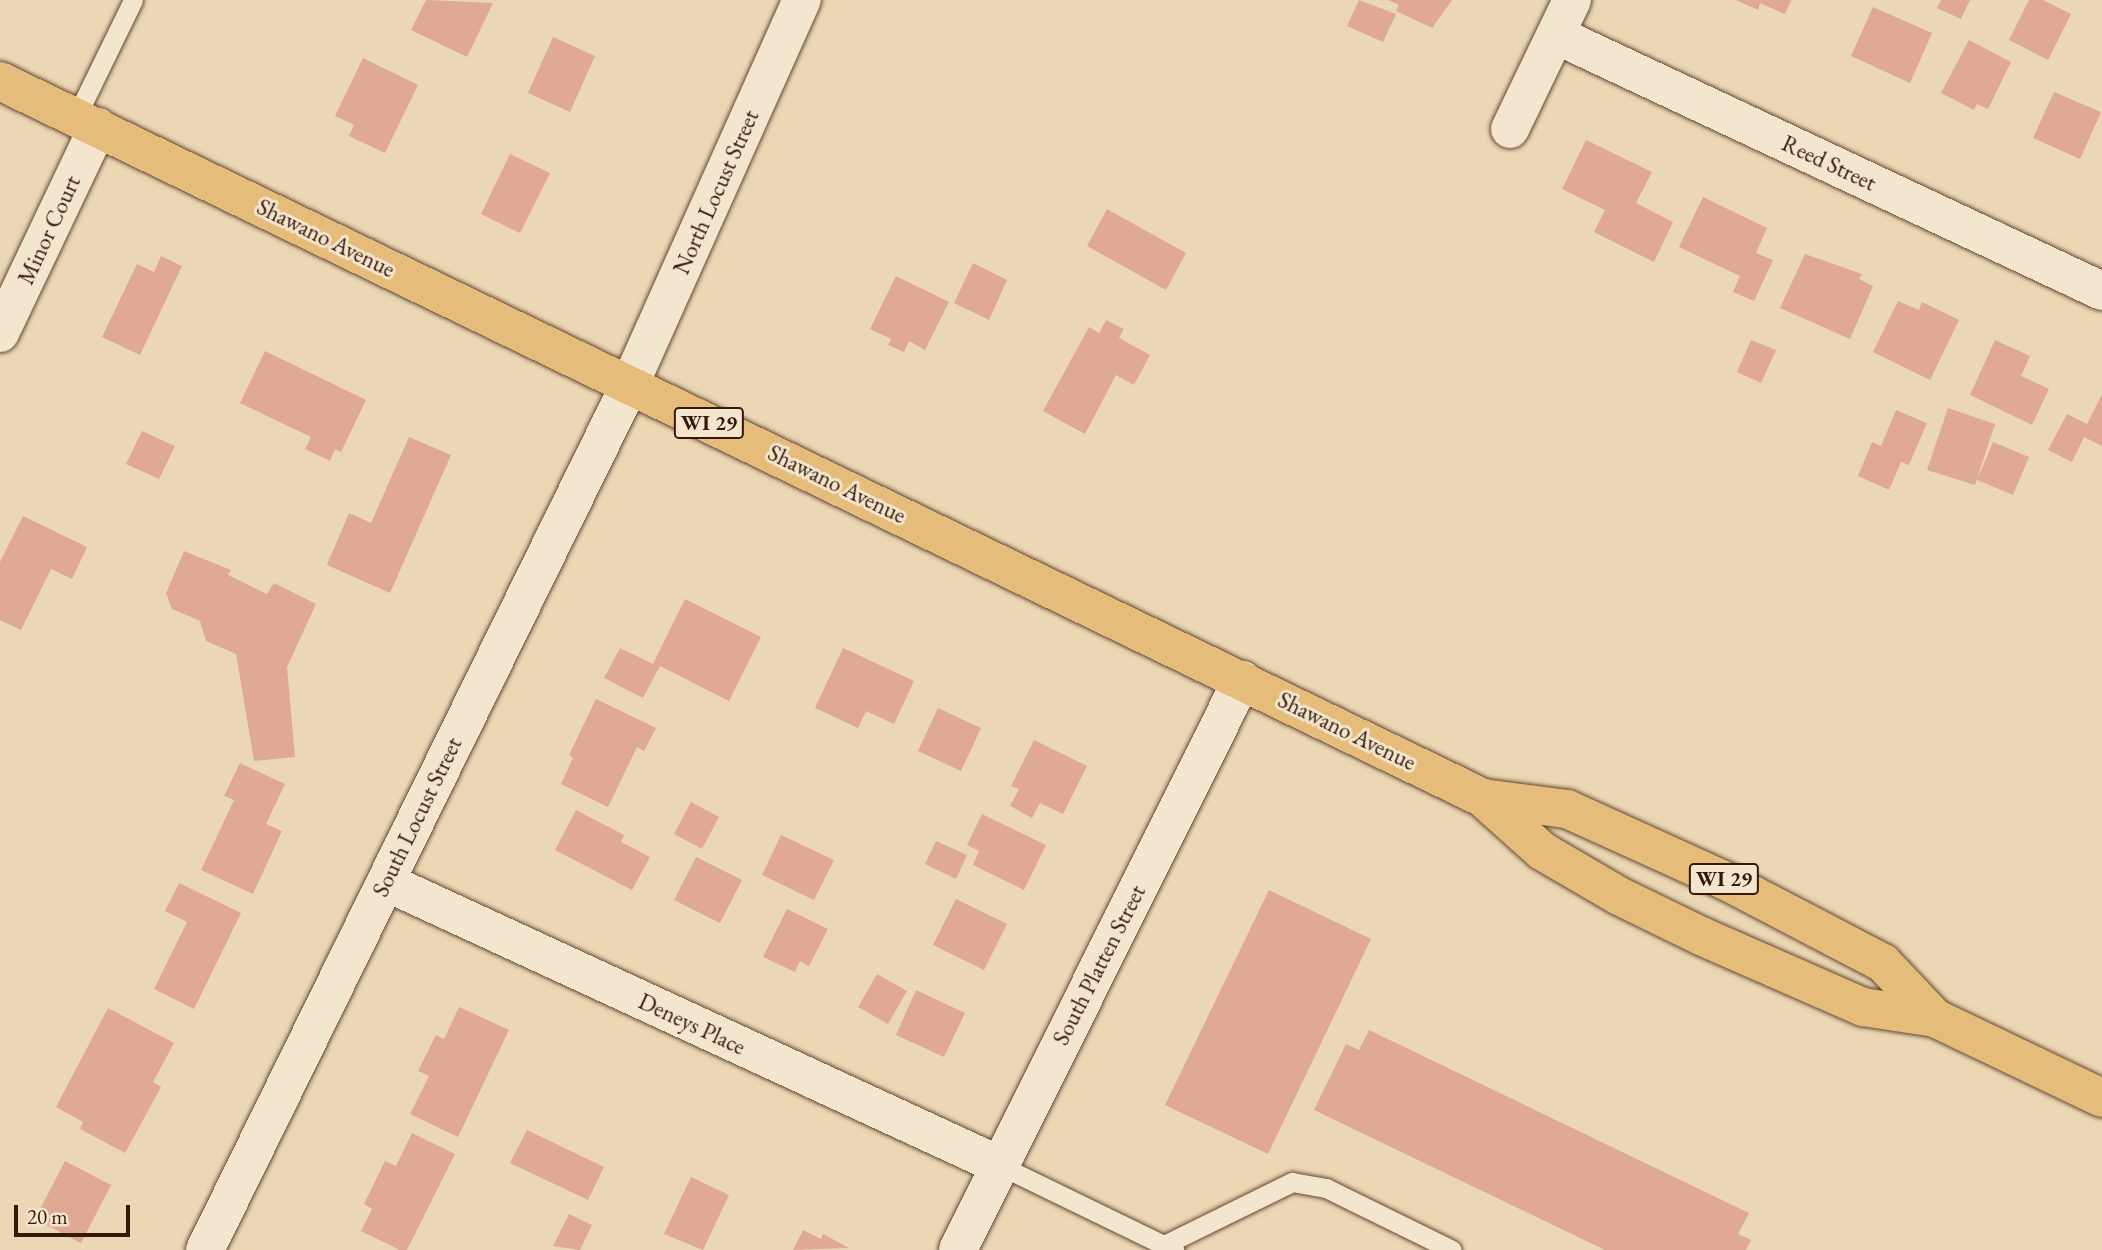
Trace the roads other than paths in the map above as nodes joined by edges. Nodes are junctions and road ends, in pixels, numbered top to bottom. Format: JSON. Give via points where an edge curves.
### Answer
{"nodes":[{"id":1,"x":133,"y":0,"type":"edge"},
{"id":2,"x":802,"y":0,"type":"edge"},
{"id":3,"x":1573,"y":0,"type":"edge"},
{"id":4,"x":1556,"y":35,"type":"junction"},
{"id":5,"x":0,"y":81,"type":"edge"},
{"id":6,"x":87,"y":122,"type":"junction"},
{"id":7,"x":1510,"y":129,"type":"dead end"},
{"id":8,"x":2102,"y":291,"type":"edge"},
{"id":9,"x":0,"y":333,"type":"edge"},
{"id":10,"x":630,"y":384,"type":"junction"},
{"id":11,"x":1242,"y":680,"type":"junction"},
{"id":12,"x":1483,"y":798,"type":"junction"},
{"id":13,"x":386,"y":882,"type":"junction"},
{"id":14,"x":1935,"y":1018,"type":"junction"},
{"id":15,"x":2102,"y":1098,"type":"edge"},
{"id":16,"x":999,"y":1165,"type":"junction"},
{"id":17,"x":1169,"y":1247,"type":"edge"},
{"id":18,"x":205,"y":1250,"type":"edge"},
{"id":19,"x":958,"y":1250,"type":"edge"},
{"id":20,"x":1452,"y":1250,"type":"edge"}],
"edges":[{"from":1,"to":6,"type":"lane"},
{"from":2,"to":10,"type":"street","name":"North Locust Street"},
{"from":3,"to":4,"type":"street"},
{"from":4,"to":7,"type":"street"},
{"from":4,"to":8,"type":"street","name":"Reed Street"},
{"from":5,"to":6,"type":"main road","name":"Shawano Avenue","number":"WI 29"},
{"from":6,"to":9,"type":"street","name":"Minor Court"},
{"from":6,"to":10,"type":"main road","name":"Shawano Avenue","number":"WI 29"},
{"from":10,"to":11,"type":"main road","name":"Shawano Avenue","number":"WI 29"},
{"from":10,"to":13,"type":"street","name":"South Locust Street"},
{"from":11,"to":12,"type":"main road","name":"Shawano Avenue","number":"WI 29"},
{"from":11,"to":16,"type":"street","name":"South Platten Street"},
{"from":12,"to":14,"type":"main road","name":"Shawano Avenue","number":"WI 29","via":[[1542,851],[1642,908],[1863,1007]]},
{"from":12,"to":14,"type":"main road","name":"Shawano Avenue","number":"WI 29","via":[[1567,809],[1728,881],[1883,963]]},
{"from":13,"to":16,"type":"street","name":"Deneys Place"},
{"from":13,"to":18,"type":"street","name":"South Locust Street"},
{"from":14,"to":15,"type":"main road","name":"Shawano Avenue","number":"WI 29"},
{"from":16,"to":17,"type":"lane"},
{"from":16,"to":19,"type":"street","name":"South Platten Street"},
{"from":17,"to":20,"type":"lane","via":[[1292,1182],[1326,1188]]}]}
